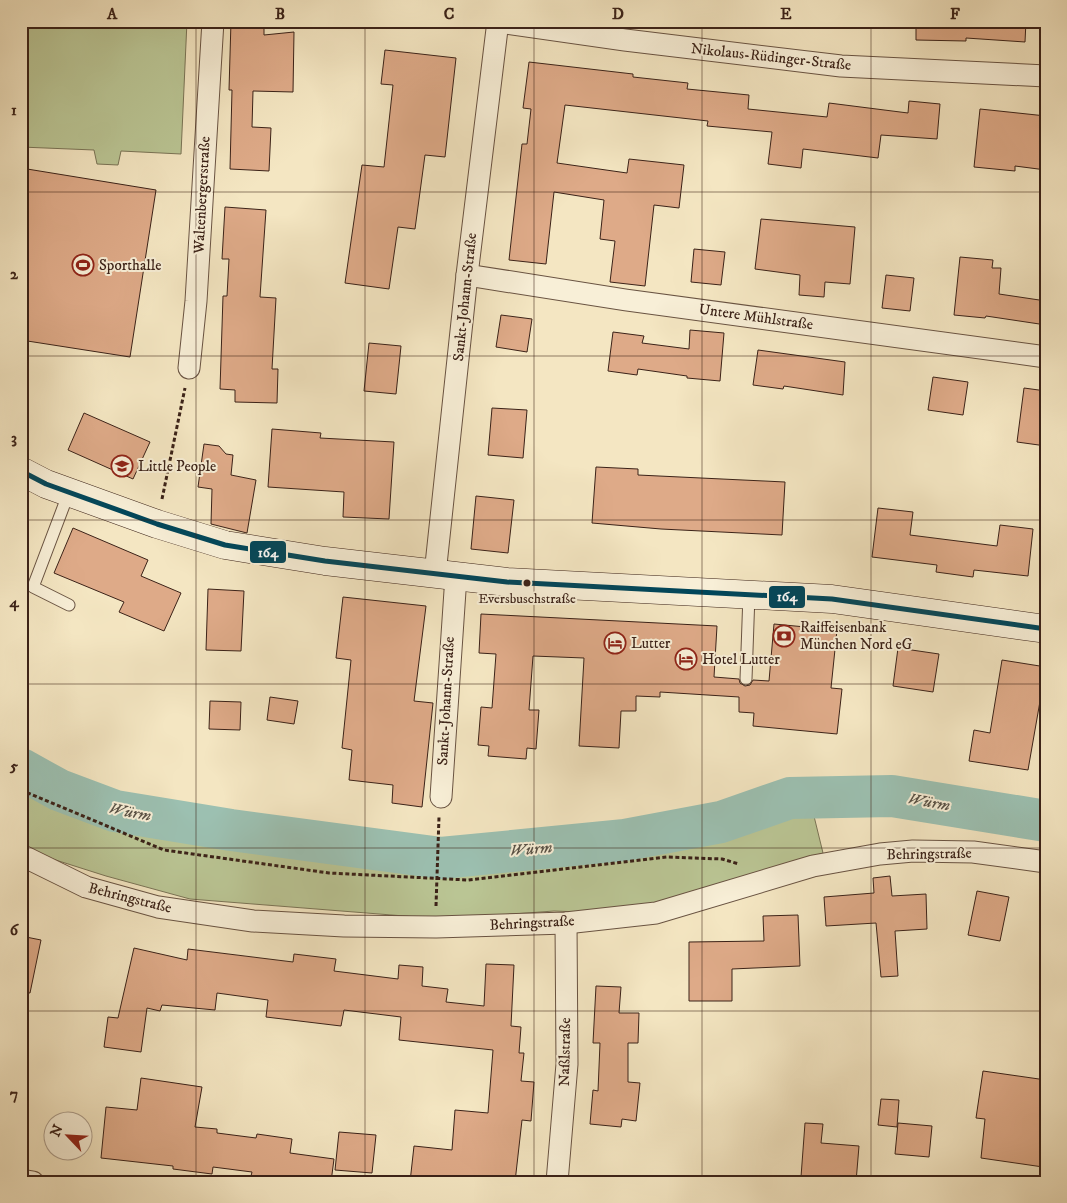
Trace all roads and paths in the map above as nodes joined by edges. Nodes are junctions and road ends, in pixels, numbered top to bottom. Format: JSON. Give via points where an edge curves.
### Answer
{"nodes":[{"id":1,"x":213,"y":21,"type":"edge"},
{"id":2,"x":498,"y":21,"type":"edge"},
{"id":3,"x":1046,"y":76,"type":"edge"},
{"id":4,"x":467,"y":275,"type":"junction"},
{"id":5,"x":1046,"y":357,"type":"edge"},
{"id":6,"x":189,"y":368,"type":"joint"},
{"id":7,"x":21,"y":471,"type":"edge"},
{"id":8,"x":69,"y":492,"type":"junction"},
{"id":9,"x":157,"y":524,"type":"junction"},
{"id":10,"x":445,"y":575,"type":"junction"},
{"id":11,"x":749,"y":594,"type":"junction"},
{"id":12,"x":69,"y":605,"type":"dead end"},
{"id":13,"x":1046,"y":629,"type":"edge"},
{"id":14,"x":746,"y":679,"type":"dead end"},
{"id":15,"x":21,"y":790,"type":"edge"},
{"id":16,"x":441,"y":796,"type":"dead end"},
{"id":17,"x":438,"y":840,"type":"dead end"},
{"id":18,"x":21,"y":855,"type":"edge"},
{"id":19,"x":1046,"y":862,"type":"edge"},
{"id":20,"x":780,"y":876,"type":"junction"},
{"id":21,"x":436,"y":878,"type":"junction"},
{"id":22,"x":436,"y":907,"type":"dead end"},
{"id":23,"x":566,"y":923,"type":"junction"},
{"id":24,"x":21,"y":1180,"type":"edge"},
{"id":25,"x":33,"y":1182,"type":"edge"},
{"id":26,"x":557,"y":1182,"type":"edge"}],
"edges":[{"from":1,"to":6,"type":"street","name":"Waltenbergerstraße"},
{"from":2,"to":3,"type":"street","name":"Nikolaus-Rüdinger-Straße","via":[[841,66]]},
{"from":2,"to":4,"type":"street","name":"Sankt-Johann-Straße"},
{"from":4,"to":5,"type":"street","name":"Untere Mühlstraße"},
{"from":4,"to":10,"type":"street","name":"Sankt-Johann-Straße"},
{"from":6,"to":9,"type":"path"},
{"from":7,"to":8,"type":"main road"},
{"from":8,"to":9,"type":"main road"},
{"from":8,"to":12,"type":"lane","via":[[33,588]]},
{"from":9,"to":10,"type":"main road","via":[[225,545]]},
{"from":10,"to":11,"type":"main road","via":[[507,582]]},
{"from":10,"to":16,"type":"street","name":"Sankt-Johann-Straße"},
{"from":11,"to":13,"type":"main road","via":[[832,598]]},
{"from":11,"to":14,"type":"lane"},
{"from":15,"to":21,"type":"path","via":[[164,850],[329,873]]},
{"from":17,"to":21,"type":"path"},
{"from":18,"to":23,"type":"street","name":"Behringstraße","via":[[86,888],[158,907],[253,921],[399,927]]},
{"from":19,"to":20,"type":"street","name":"Behringstraße","via":[[973,852],[913,851],[813,866]]},
{"from":20,"to":21,"type":"path","via":[[722,859],[667,857],[468,880]]},
{"from":20,"to":23,"type":"street","name":"Behringstraße","via":[[656,913]]},
{"from":21,"to":22,"type":"path"},
{"from":23,"to":26,"type":"street","name":"Naßlstraße","via":[[567,1064]]},
{"from":24,"to":25,"type":"street"}]}
